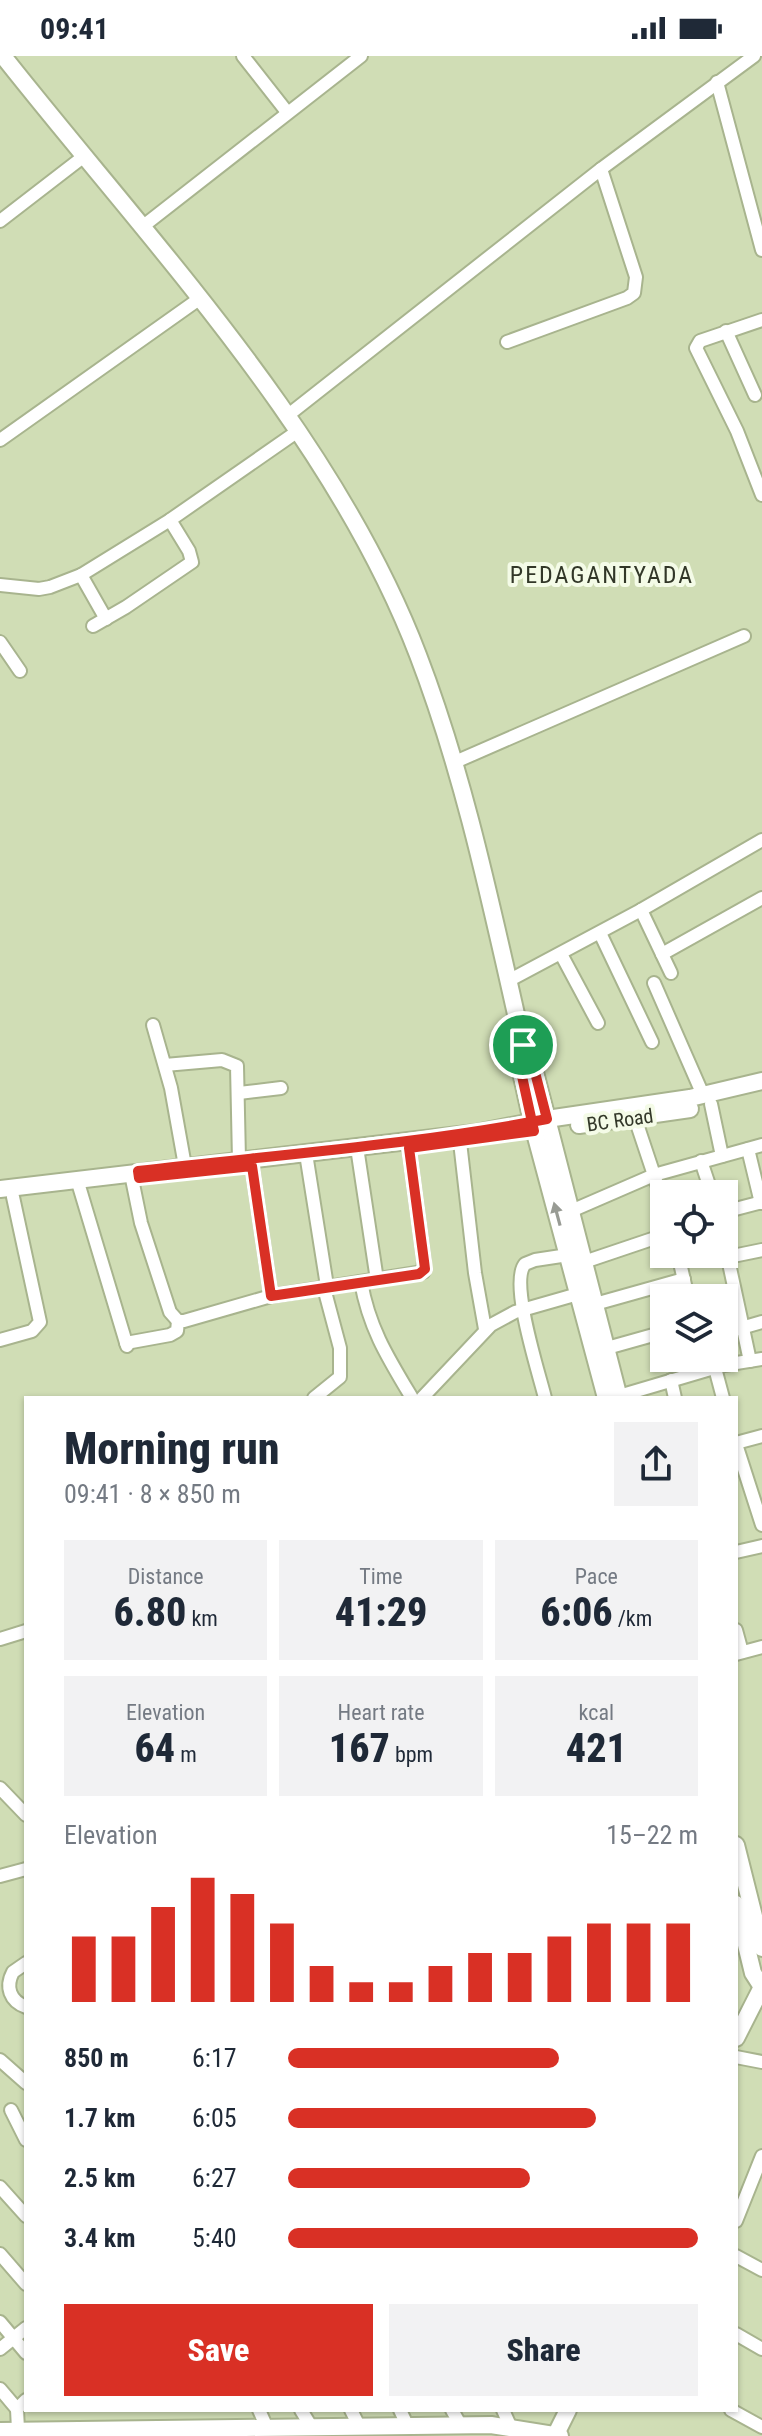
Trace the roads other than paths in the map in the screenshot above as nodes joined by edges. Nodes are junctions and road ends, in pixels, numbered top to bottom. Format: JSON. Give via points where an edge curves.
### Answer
{"nodes":[{"id":1,"x":3,"y":56,"type":"edge"},
{"id":2,"x":243,"y":56,"type":"edge"},
{"id":3,"x":361,"y":56,"type":"edge"},
{"id":4,"x":754,"y":56,"type":"edge"},
{"id":5,"x":717,"y":82,"type":"junction"},
{"id":6,"x":287,"y":112,"type":"junction"},
{"id":7,"x":83,"y":157,"type":"junction"},
{"id":8,"x":601,"y":169,"type":"junction"},
{"id":9,"x":0,"y":221,"type":"edge"},
{"id":10,"x":148,"y":222,"type":"junction"},
{"id":11,"x":762,"y":250,"type":"edge"},
{"id":12,"x":199,"y":299,"type":"junction"},
{"id":13,"x":762,"y":320,"type":"edge"},
{"id":14,"x":726,"y":331,"type":"junction"},
{"id":15,"x":507,"y":342,"type":"dead end"},
{"id":16,"x":755,"y":395,"type":"dead end"},
{"id":17,"x":287,"y":416,"type":"junction"},
{"id":18,"x":298,"y":431,"type":"junction"},
{"id":19,"x":0,"y":440,"type":"edge"},
{"id":20,"x":759,"y":478,"type":"edge"},
{"id":21,"x":762,"y":495,"type":"edge"},
{"id":22,"x":170,"y":520,"type":"junction"},
{"id":23,"x":81,"y":575,"type":"junction"},
{"id":24,"x":0,"y":585,"type":"edge"},
{"id":25,"x":106,"y":619,"type":"junction"},
{"id":26,"x":93,"y":626,"type":"dead end"},
{"id":27,"x":744,"y":636,"type":"dead end"},
{"id":28,"x":0,"y":642,"type":"edge"},
{"id":29,"x":20,"y":671,"type":"dead end"},
{"id":30,"x":455,"y":762,"type":"junction"},
{"id":31,"x":762,"y":840,"type":"edge"},
{"id":32,"x":762,"y":898,"type":"edge"},
{"id":33,"x":641,"y":910,"type":"junction"},
{"id":34,"x":600,"y":933,"type":"junction"},
{"id":35,"x":561,"y":954,"type":"junction"},
{"id":36,"x":662,"y":954,"type":"junction"},
{"id":37,"x":671,"y":973,"type":"dead end"},
{"id":38,"x":508,"y":981,"type":"junction"},
{"id":39,"x":654,"y":983,"type":"dead end"},
{"id":40,"x":598,"y":1023,"type":"dead end"},
{"id":41,"x":153,"y":1025,"type":"dead end"},
{"id":42,"x":652,"y":1042,"type":"dead end"},
{"id":43,"x":165,"y":1065,"type":"junction"},
{"id":44,"x":762,"y":1081,"type":"edge"},
{"id":45,"x":281,"y":1088,"type":"dead end"},
{"id":46,"x":762,"y":1092,"type":"edge"},
{"id":47,"x":239,"y":1093,"type":"junction"},
{"id":48,"x":707,"y":1099,"type":"junction"},
{"id":49,"x":635,"y":1118,"type":"junction"},
{"id":50,"x":541,"y":1125,"type":"junction"},
{"id":51,"x":460,"y":1142,"type":"junction"},
{"id":52,"x":762,"y":1145,"type":"edge"},
{"id":53,"x":409,"y":1148,"type":"junction"},
{"id":54,"x":748,"y":1149,"type":"junction"},
{"id":55,"x":358,"y":1154,"type":"junction"},
{"id":56,"x":722,"y":1156,"type":"junction"},
{"id":57,"x":307,"y":1160,"type":"junction"},
{"id":58,"x":701,"y":1161,"type":"junction"},
{"id":59,"x":246,"y":1163,"type":"junction"},
{"id":60,"x":185,"y":1166,"type":"junction"},
{"id":61,"x":654,"y":1175,"type":"junction"},
{"id":62,"x":136,"y":1176,"type":"junction"},
{"id":63,"x":656,"y":1180,"type":"edge"},
{"id":64,"x":707,"y":1180,"type":"edge"},
{"id":65,"x":79,"y":1186,"type":"junction"},
{"id":66,"x":6,"y":1193,"type":"edge"},
{"id":67,"x":762,"y":1202,"type":"edge"},
{"id":68,"x":738,"y":1208,"type":"edge"},
{"id":69,"x":571,"y":1211,"type":"junction"},
{"id":70,"x":650,"y":1239,"type":"edge"},
{"id":71,"x":762,"y":1250,"type":"edge"},
{"id":72,"x":738,"y":1255,"type":"edge"},
{"id":73,"x":576,"y":1258,"type":"junction"},
{"id":74,"x":681,"y":1268,"type":"edge"},
{"id":75,"x":730,"y":1268,"type":"edge"},
{"id":76,"x":684,"y":1279,"type":"junction"},
{"id":77,"x":377,"y":1280,"type":"junction"},
{"id":78,"x":361,"y":1282,"type":"junction"},
{"id":79,"x":685,"y":1284,"type":"edge"},
{"id":80,"x":327,"y":1286,"type":"junction"},
{"id":81,"x":578,"y":1294,"type":"junction"},
{"id":82,"x":271,"y":1296,"type":"junction"},
{"id":83,"x":595,"y":1304,"type":"junction"},
{"id":84,"x":522,"y":1310,"type":"junction"},
{"id":85,"x":178,"y":1321,"type":"junction"},
{"id":86,"x":762,"y":1322,"type":"edge"},
{"id":87,"x":743,"y":1327,"type":"junction"},
{"id":88,"x":485,"y":1329,"type":"junction"},
{"id":89,"x":738,"y":1329,"type":"edge"},
{"id":90,"x":650,"y":1336,"type":"edge"},
{"id":91,"x":0,"y":1340,"type":"edge"},
{"id":92,"x":607,"y":1348,"type":"junction"},
{"id":93,"x":758,"y":1362,"type":"edge"},
{"id":94,"x":738,"y":1364,"type":"edge"},
{"id":95,"x":691,"y":1372,"type":"edge"},
{"id":96,"x":709,"y":1372,"type":"edge"},
{"id":97,"x":671,"y":1380,"type":"junction"},
{"id":98,"x":316,"y":1396,"type":"edge"},
{"id":99,"x":411,"y":1396,"type":"edge"},
{"id":100,"x":424,"y":1396,"type":"edge"},
{"id":101,"x":544,"y":1396,"type":"edge"},
{"id":102,"x":612,"y":1396,"type":"edge"},
{"id":103,"x":612,"y":1396,"type":"edge"},
{"id":104,"x":615,"y":1396,"type":"edge"},
{"id":105,"x":675,"y":1396,"type":"edge"},
{"id":106,"x":722,"y":1396,"type":"edge"},
{"id":107,"x":762,"y":1436,"type":"edge"},
{"id":108,"x":738,"y":1443,"type":"edge"},
{"id":109,"x":738,"y":1450,"type":"edge"},
{"id":110,"x":762,"y":1525,"type":"edge"},
{"id":111,"x":762,"y":1546,"type":"edge"},
{"id":112,"x":738,"y":1552,"type":"edge"},
{"id":113,"x":24,"y":1632,"type":"edge"},
{"id":114,"x":0,"y":1639,"type":"edge"},
{"id":115,"x":761,"y":1651,"type":"edge"},
{"id":116,"x":739,"y":1653,"type":"edge"},
{"id":117,"x":0,"y":1788,"type":"edge"},
{"id":118,"x":24,"y":1813,"type":"edge"},
{"id":119,"x":738,"y":1861,"type":"edge"},
{"id":120,"x":24,"y":1870,"type":"edge"},
{"id":121,"x":0,"y":1876,"type":"edge"},
{"id":122,"x":738,"y":1912,"type":"edge"},
{"id":123,"x":750,"y":1958,"type":"edge"},
{"id":124,"x":24,"y":1964,"type":"edge"},
{"id":125,"x":762,"y":1987,"type":"edge"},
{"id":126,"x":4,"y":1988,"type":"edge"},
{"id":127,"x":24,"y":2006,"type":"edge"},
{"id":128,"x":738,"y":2034,"type":"edge"},
{"id":129,"x":738,"y":2057,"type":"edge"},
{"id":130,"x":0,"y":2060,"type":"edge"},
{"id":131,"x":762,"y":2062,"type":"edge"},
{"id":132,"x":24,"y":2081,"type":"edge"},
{"id":133,"x":11,"y":2110,"type":"dead end"},
{"id":134,"x":24,"y":2136,"type":"edge"},
{"id":135,"x":762,"y":2156,"type":"edge"},
{"id":136,"x":0,"y":2187,"type":"edge"},
{"id":137,"x":24,"y":2214,"type":"edge"},
{"id":138,"x":738,"y":2216,"type":"edge"},
{"id":139,"x":0,"y":2254,"type":"edge"},
{"id":140,"x":738,"y":2257,"type":"edge"},
{"id":141,"x":762,"y":2270,"type":"edge"},
{"id":142,"x":24,"y":2282,"type":"edge"},
{"id":143,"x":0,"y":2322,"type":"edge"},
{"id":144,"x":24,"y":2330,"type":"edge"},
{"id":145,"x":738,"y":2335,"type":"edge"},
{"id":146,"x":13,"y":2338,"type":"junction"},
{"id":147,"x":0,"y":2349,"type":"edge"},
{"id":148,"x":762,"y":2349,"type":"edge"},
{"id":149,"x":24,"y":2351,"type":"edge"},
{"id":150,"x":0,"y":2389,"type":"edge"},
{"id":151,"x":21,"y":2405,"type":"edge"},
{"id":152,"x":260,"y":2412,"type":"edge"},
{"id":153,"x":302,"y":2412,"type":"edge"},
{"id":154,"x":352,"y":2412,"type":"edge"},
{"id":155,"x":401,"y":2412,"type":"edge"},
{"id":156,"x":453,"y":2412,"type":"edge"},
{"id":157,"x":504,"y":2412,"type":"edge"},
{"id":158,"x":567,"y":2412,"type":"edge"},
{"id":159,"x":735,"y":2412,"type":"edge"},
{"id":160,"x":461,"y":2426,"type":"junction"},
{"id":161,"x":408,"y":2427,"type":"junction"},
{"id":162,"x":762,"y":2427,"type":"edge"},
{"id":163,"x":267,"y":2428,"type":"junction"},
{"id":164,"x":312,"y":2428,"type":"junction"},
{"id":165,"x":360,"y":2428,"type":"junction"},
{"id":166,"x":511,"y":2428,"type":"junction"},
{"id":167,"x":0,"y":2431,"type":"edge"},
{"id":168,"x":19,"y":2433,"type":"edge"},
{"id":169,"x":557,"y":2435,"type":"edge"}],
"edges":[{"from":1,"to":7,"type":"street"},
{"from":2,"to":6,"type":"street"},
{"from":3,"to":6,"type":"street"},
{"from":4,"to":5,"type":"street"},
{"from":5,"to":8,"type":"street"},
{"from":5,"to":11,"type":"street"},
{"from":6,"to":10,"type":"street"},
{"from":7,"to":9,"type":"street"},
{"from":7,"to":10,"type":"street"},
{"from":8,"to":15,"type":"street","via":[[636,277],[634,293]]},
{"from":8,"to":17,"type":"street"},
{"from":10,"to":12,"type":"street"},
{"from":12,"to":17,"type":"street"},
{"from":12,"to":19,"type":"street"},
{"from":13,"to":14,"type":"street"},
{"from":14,"to":16,"type":"street"},
{"from":14,"to":20,"type":"street","via":[[700,341],[696,348]]},
{"from":17,"to":18,"type":"street"},
{"from":18,"to":22,"type":"street"},
{"from":18,"to":30,"type":"street","via":[[377,564],[417,653]]},
{"from":20,"to":21,"type":"street"},
{"from":22,"to":23,"type":"street"},
{"from":22,"to":25,"type":"street","via":[[192,562]]},
{"from":23,"to":24,"type":"street","via":[[39,589]]},
{"from":23,"to":25,"type":"street"},
{"from":25,"to":26,"type":"street"},
{"from":27,"to":30,"type":"street"},
{"from":28,"to":29,"type":"street"},
{"from":30,"to":38,"type":"street"},
{"from":31,"to":33,"type":"street"},
{"from":32,"to":36,"type":"street"},
{"from":33,"to":34,"type":"street"},
{"from":33,"to":36,"type":"street"},
{"from":34,"to":35,"type":"street"},
{"from":34,"to":42,"type":"street"},
{"from":35,"to":38,"type":"street"},
{"from":35,"to":40,"type":"street"},
{"from":36,"to":37,"type":"street"},
{"from":38,"to":50,"type":"street","via":[[523,1045],[518,1058]]},
{"from":39,"to":48,"type":"street"},
{"from":41,"to":43,"type":"street"},
{"from":43,"to":47,"type":"street","via":[[232,1062]]},
{"from":43,"to":60,"type":"street"},
{"from":44,"to":48,"type":"street"},
{"from":45,"to":47,"type":"street"},
{"from":46,"to":48,"type":"street","name":"BC Road"},
{"from":47,"to":59,"type":"street"},
{"from":48,"to":49,"type":"street","name":"BC Road"},
{"from":48,"to":50,"type":"street"},
{"from":48,"to":56,"type":"street"},
{"from":49,"to":50,"type":"street","name":"BC Road"},
{"from":49,"to":61,"type":"street"},
{"from":50,"to":51,"type":"street","name":"BC Road"},
{"from":50,"to":59,"type":"street","name":"BC Road"},
{"from":50,"to":69,"type":"street"},
{"from":73,"to":50,"type":"street","one_way":true},
{"from":51,"to":53,"type":"street","name":"BC Road"},
{"from":51,"to":88,"type":"street"},
{"from":52,"to":54,"type":"street"},
{"from":53,"to":55,"type":"street","name":"BC Road"},
{"from":53,"to":77,"type":"street","via":[[425,1269]]},
{"from":54,"to":56,"type":"street"},
{"from":54,"to":67,"type":"street"},
{"from":55,"to":57,"type":"street","name":"BC Road"},
{"from":55,"to":77,"type":"street"},
{"from":56,"to":58,"type":"street"},
{"from":57,"to":59,"type":"street","name":"BC Road"},
{"from":57,"to":80,"type":"street"},
{"from":58,"to":61,"type":"street"},
{"from":58,"to":64,"type":"street"},
{"from":59,"to":60,"type":"street","name":"BC Road"},
{"from":59,"to":62,"type":"street","name":"BC Road"},
{"from":59,"to":82,"type":"street"},
{"from":60,"to":62,"type":"street","name":"BC Road"},
{"from":61,"to":63,"type":"street"},
{"from":61,"to":69,"type":"street"},
{"from":62,"to":65,"type":"street","name":"BC Road"},
{"from":62,"to":66,"type":"street","name":"BC Road"},
{"from":62,"to":85,"type":"street","via":[[138,1212],[170,1312]]},
{"from":65,"to":66,"type":"street","name":"BC Road"},
{"from":65,"to":85,"type":"street","via":[[127,1344],[170,1335],[177,1331]]},
{"from":66,"to":91,"type":"street","via":[[40,1322],[32,1331]]},
{"from":67,"to":68,"type":"street"},
{"from":69,"to":73,"type":"street"},
{"from":70,"to":73,"type":"street"},
{"from":71,"to":72,"type":"street"},
{"from":73,"to":81,"type":"street"},
{"from":73,"to":83,"type":"street"},
{"from":73,"to":84,"type":"street","via":[[535,1260],[521,1268]]},
{"from":74,"to":76,"type":"street"},
{"from":75,"to":87,"type":"street"},
{"from":76,"to":79,"type":"street"},
{"from":76,"to":83,"type":"street"},
{"from":77,"to":78,"type":"street"},
{"from":78,"to":80,"type":"street"},
{"from":78,"to":99,"type":"street","via":[[377,1340]]},
{"from":80,"to":82,"type":"street"},
{"from":80,"to":98,"type":"street","via":[[340,1348],[340,1377]]},
{"from":81,"to":84,"type":"street"},
{"from":81,"to":102,"type":"street"},
{"from":82,"to":85,"type":"street"},
{"from":83,"to":92,"type":"street"},
{"from":84,"to":88,"type":"street"},
{"from":84,"to":101,"type":"street"},
{"from":86,"to":87,"type":"street"},
{"from":87,"to":89,"type":"street"},
{"from":87,"to":93,"type":"street"},
{"from":88,"to":100,"type":"street"},
{"from":90,"to":92,"type":"street"},
{"from":92,"to":103,"type":"street"},
{"from":93,"to":94,"type":"street"},
{"from":95,"to":97,"type":"street"},
{"from":96,"to":106,"type":"street"},
{"from":97,"to":104,"type":"street"},
{"from":97,"to":105,"type":"street"},
{"from":107,"to":108,"type":"street"},
{"from":109,"to":110,"type":"street"},
{"from":111,"to":112,"type":"street"},
{"from":113,"to":114,"type":"street"},
{"from":115,"to":116,"type":"street"},
{"from":117,"to":118,"type":"street"},
{"from":119,"to":123,"type":"street"},
{"from":120,"to":121,"type":"street"},
{"from":122,"to":123,"type":"street"},
{"from":123,"to":125,"type":"street"},
{"from":124,"to":126,"type":"street"},
{"from":125,"to":128,"type":"street"},
{"from":126,"to":127,"type":"street"},
{"from":129,"to":131,"type":"street"},
{"from":130,"to":132,"type":"street"},
{"from":133,"to":134,"type":"street"},
{"from":135,"to":138,"type":"street"},
{"from":136,"to":137,"type":"street"},
{"from":139,"to":142,"type":"street"},
{"from":140,"to":141,"type":"street"},
{"from":143,"to":146,"type":"street"},
{"from":144,"to":146,"type":"street"},
{"from":145,"to":148,"type":"street"},
{"from":146,"to":147,"type":"street"},
{"from":146,"to":149,"type":"street"},
{"from":150,"to":151,"type":"street"},
{"from":151,"to":168,"type":"street"},
{"from":152,"to":163,"type":"street"},
{"from":153,"to":164,"type":"street"},
{"from":154,"to":165,"type":"street"},
{"from":155,"to":161,"type":"street"},
{"from":156,"to":160,"type":"street"},
{"from":157,"to":166,"type":"street"},
{"from":158,"to":169,"type":"street"},
{"from":159,"to":162,"type":"street"},
{"from":160,"to":161,"type":"street"},
{"from":160,"to":166,"type":"street"},
{"from":161,"to":165,"type":"street"},
{"from":163,"to":164,"type":"street"},
{"from":163,"to":168,"type":"street"},
{"from":164,"to":165,"type":"street"},
{"from":166,"to":169,"type":"street"},
{"from":167,"to":168,"type":"street"}]}
